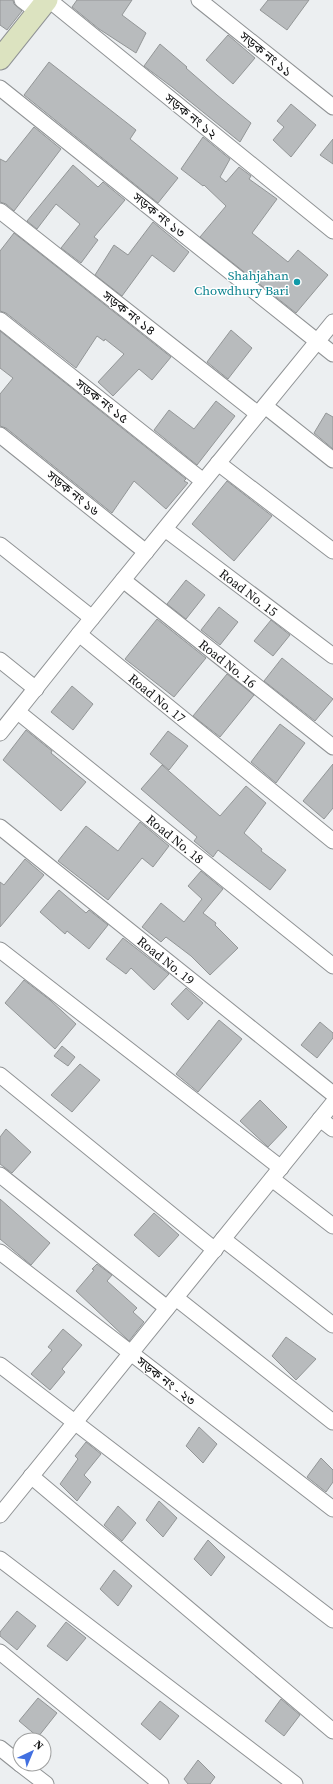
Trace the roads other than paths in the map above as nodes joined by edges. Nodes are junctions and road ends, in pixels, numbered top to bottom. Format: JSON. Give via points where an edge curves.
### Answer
{"nodes":[{"id":1,"x":199,"y":0,"type":"edge"},
{"id":2,"x":39,"y":3,"type":"edge"},
{"id":3,"x":0,"y":59,"type":"edge"},
{"id":4,"x":0,"y":88,"type":"edge"},
{"id":5,"x":333,"y":107,"type":"edge"},
{"id":6,"x":0,"y":211,"type":"edge"},
{"id":7,"x":333,"y":231,"type":"edge"},
{"id":8,"x":0,"y":320,"type":"edge"},
{"id":9,"x":333,"y":322,"type":"edge"},
{"id":10,"x":317,"y":342,"type":"junction"},
{"id":11,"x":333,"y":354,"type":"edge"},
{"id":12,"x":261,"y":410,"type":"junction"},
{"id":13,"x":0,"y":435,"type":"edge"},
{"id":14,"x":333,"y":460,"type":"edge"},
{"id":15,"x":218,"y":463,"type":"junction"},
{"id":16,"x":203,"y":481,"type":"junction"},
{"id":17,"x":165,"y":529,"type":"junction"},
{"id":18,"x":0,"y":545,"type":"edge"},
{"id":19,"x":333,"y":551,"type":"edge"},
{"id":20,"x":146,"y":552,"type":"junction"},
{"id":21,"x":123,"y":580,"type":"junction"},
{"id":22,"x":92,"y":618,"type":"junction"},
{"id":23,"x":79,"y":634,"type":"junction"},
{"id":24,"x":333,"y":656,"type":"edge"},
{"id":25,"x":0,"y":660,"type":"edge"},
{"id":26,"x":36,"y":689,"type":"junction"},
{"id":27,"x":18,"y":712,"type":"junction"},
{"id":28,"x":0,"y":733,"type":"edge"},
{"id":29,"x":333,"y":746,"type":"edge"},
{"id":30,"x":0,"y":827,"type":"edge"},
{"id":31,"x":333,"y":841,"type":"edge"},
{"id":32,"x":0,"y":950,"type":"edge"},
{"id":33,"x":333,"y":966,"type":"edge"},
{"id":34,"x":0,"y":1075,"type":"edge"},
{"id":35,"x":333,"y":1094,"type":"edge"},
{"id":36,"x":333,"y":1104,"type":"edge"},
{"id":37,"x":320,"y":1119,"type":"junction"},
{"id":38,"x":333,"y":1129,"type":"edge"},
{"id":39,"x":276,"y":1173,"type":"junction"},
{"id":40,"x":0,"y":1175,"type":"edge"},
{"id":41,"x":333,"y":1226,"type":"edge"},
{"id":42,"x":219,"y":1244,"type":"junction"},
{"id":43,"x":0,"y":1252,"type":"edge"},
{"id":44,"x":172,"y":1303,"type":"junction"},
{"id":45,"x":333,"y":1325,"type":"edge"},
{"id":46,"x":131,"y":1353,"type":"junction"},
{"id":47,"x":0,"y":1365,"type":"edge"},
{"id":48,"x":76,"y":1421,"type":"junction"},
{"id":49,"x":333,"y":1422,"type":"edge"},
{"id":50,"x":31,"y":1476,"type":"junction"},
{"id":51,"x":333,"y":1509,"type":"edge"},
{"id":52,"x":0,"y":1515,"type":"edge"},
{"id":53,"x":0,"y":1559,"type":"edge"},
{"id":54,"x":333,"y":1620,"type":"edge"},
{"id":55,"x":0,"y":1652,"type":"edge"},
{"id":56,"x":333,"y":1731,"type":"edge"},
{"id":57,"x":0,"y":1748,"type":"edge"},
{"id":58,"x":12,"y":1758,"type":"edge"},
{"id":59,"x":30,"y":1772,"type":"edge"},
{"id":60,"x":46,"y":1784,"type":"edge"},
{"id":61,"x":161,"y":1784,"type":"edge"},
{"id":62,"x":295,"y":1784,"type":"edge"}],
"edges":[{"from":1,"to":5,"type":"street","name":"সড়ক নং ১১"},
{"from":2,"to":3,"type":"street"},
{"from":2,"to":7,"type":"street","name":"সড়ক নং ১২"},
{"from":4,"to":10,"type":"street","name":"সড়ক নং ১৩"},
{"from":6,"to":12,"type":"street","name":"সড়ক নং ১৪"},
{"from":8,"to":16,"type":"street","name":"সড়ক নং ১৫"},
{"from":9,"to":10,"type":"street"},
{"from":10,"to":11,"type":"street"},
{"from":10,"to":12,"type":"street"},
{"from":12,"to":14,"type":"street","name":"সড়ক নং ১৪"},
{"from":12,"to":15,"type":"street"},
{"from":13,"to":20,"type":"street","name":"সড়ক নং ১৬"},
{"from":15,"to":16,"type":"street"},
{"from":15,"to":19,"type":"street"},
{"from":16,"to":17,"type":"street"},
{"from":17,"to":20,"type":"street"},
{"from":17,"to":24,"type":"street","name":"Road No. 15"},
{"from":18,"to":22,"type":"street"},
{"from":20,"to":21,"type":"street"},
{"from":21,"to":22,"type":"street"},
{"from":21,"to":29,"type":"street","name":"Road No. 16"},
{"from":22,"to":23,"type":"street"},
{"from":23,"to":26,"type":"street"},
{"from":23,"to":31,"type":"street","name":"Road No. 17"},
{"from":25,"to":26,"type":"street"},
{"from":26,"to":27,"type":"street"},
{"from":27,"to":28,"type":"street"},
{"from":27,"to":33,"type":"street","name":"Road No. 18"},
{"from":30,"to":35,"type":"street","name":"Road No. 19"},
{"from":32,"to":39,"type":"street"},
{"from":34,"to":42,"type":"street"},
{"from":36,"to":37,"type":"street"},
{"from":37,"to":38,"type":"street"},
{"from":37,"to":39,"type":"street"},
{"from":39,"to":41,"type":"street"},
{"from":39,"to":42,"type":"street"},
{"from":40,"to":44,"type":"street"},
{"from":42,"to":44,"type":"street"},
{"from":42,"to":45,"type":"street"},
{"from":43,"to":46,"type":"street","name":"সড়ক নং - ২৩"},
{"from":44,"to":46,"type":"street"},
{"from":44,"to":49,"type":"street"},
{"from":46,"to":48,"type":"street"},
{"from":46,"to":51,"type":"street","name":"সড়ক নং - ২৩"},
{"from":47,"to":48,"type":"street"},
{"from":48,"to":50,"type":"street"},
{"from":48,"to":54,"type":"street"},
{"from":50,"to":52,"type":"street"},
{"from":50,"to":56,"type":"street"},
{"from":53,"to":62,"type":"street"},
{"from":55,"to":61,"type":"street"},
{"from":57,"to":58,"type":"street"},
{"from":59,"to":60,"type":"street"}]}
